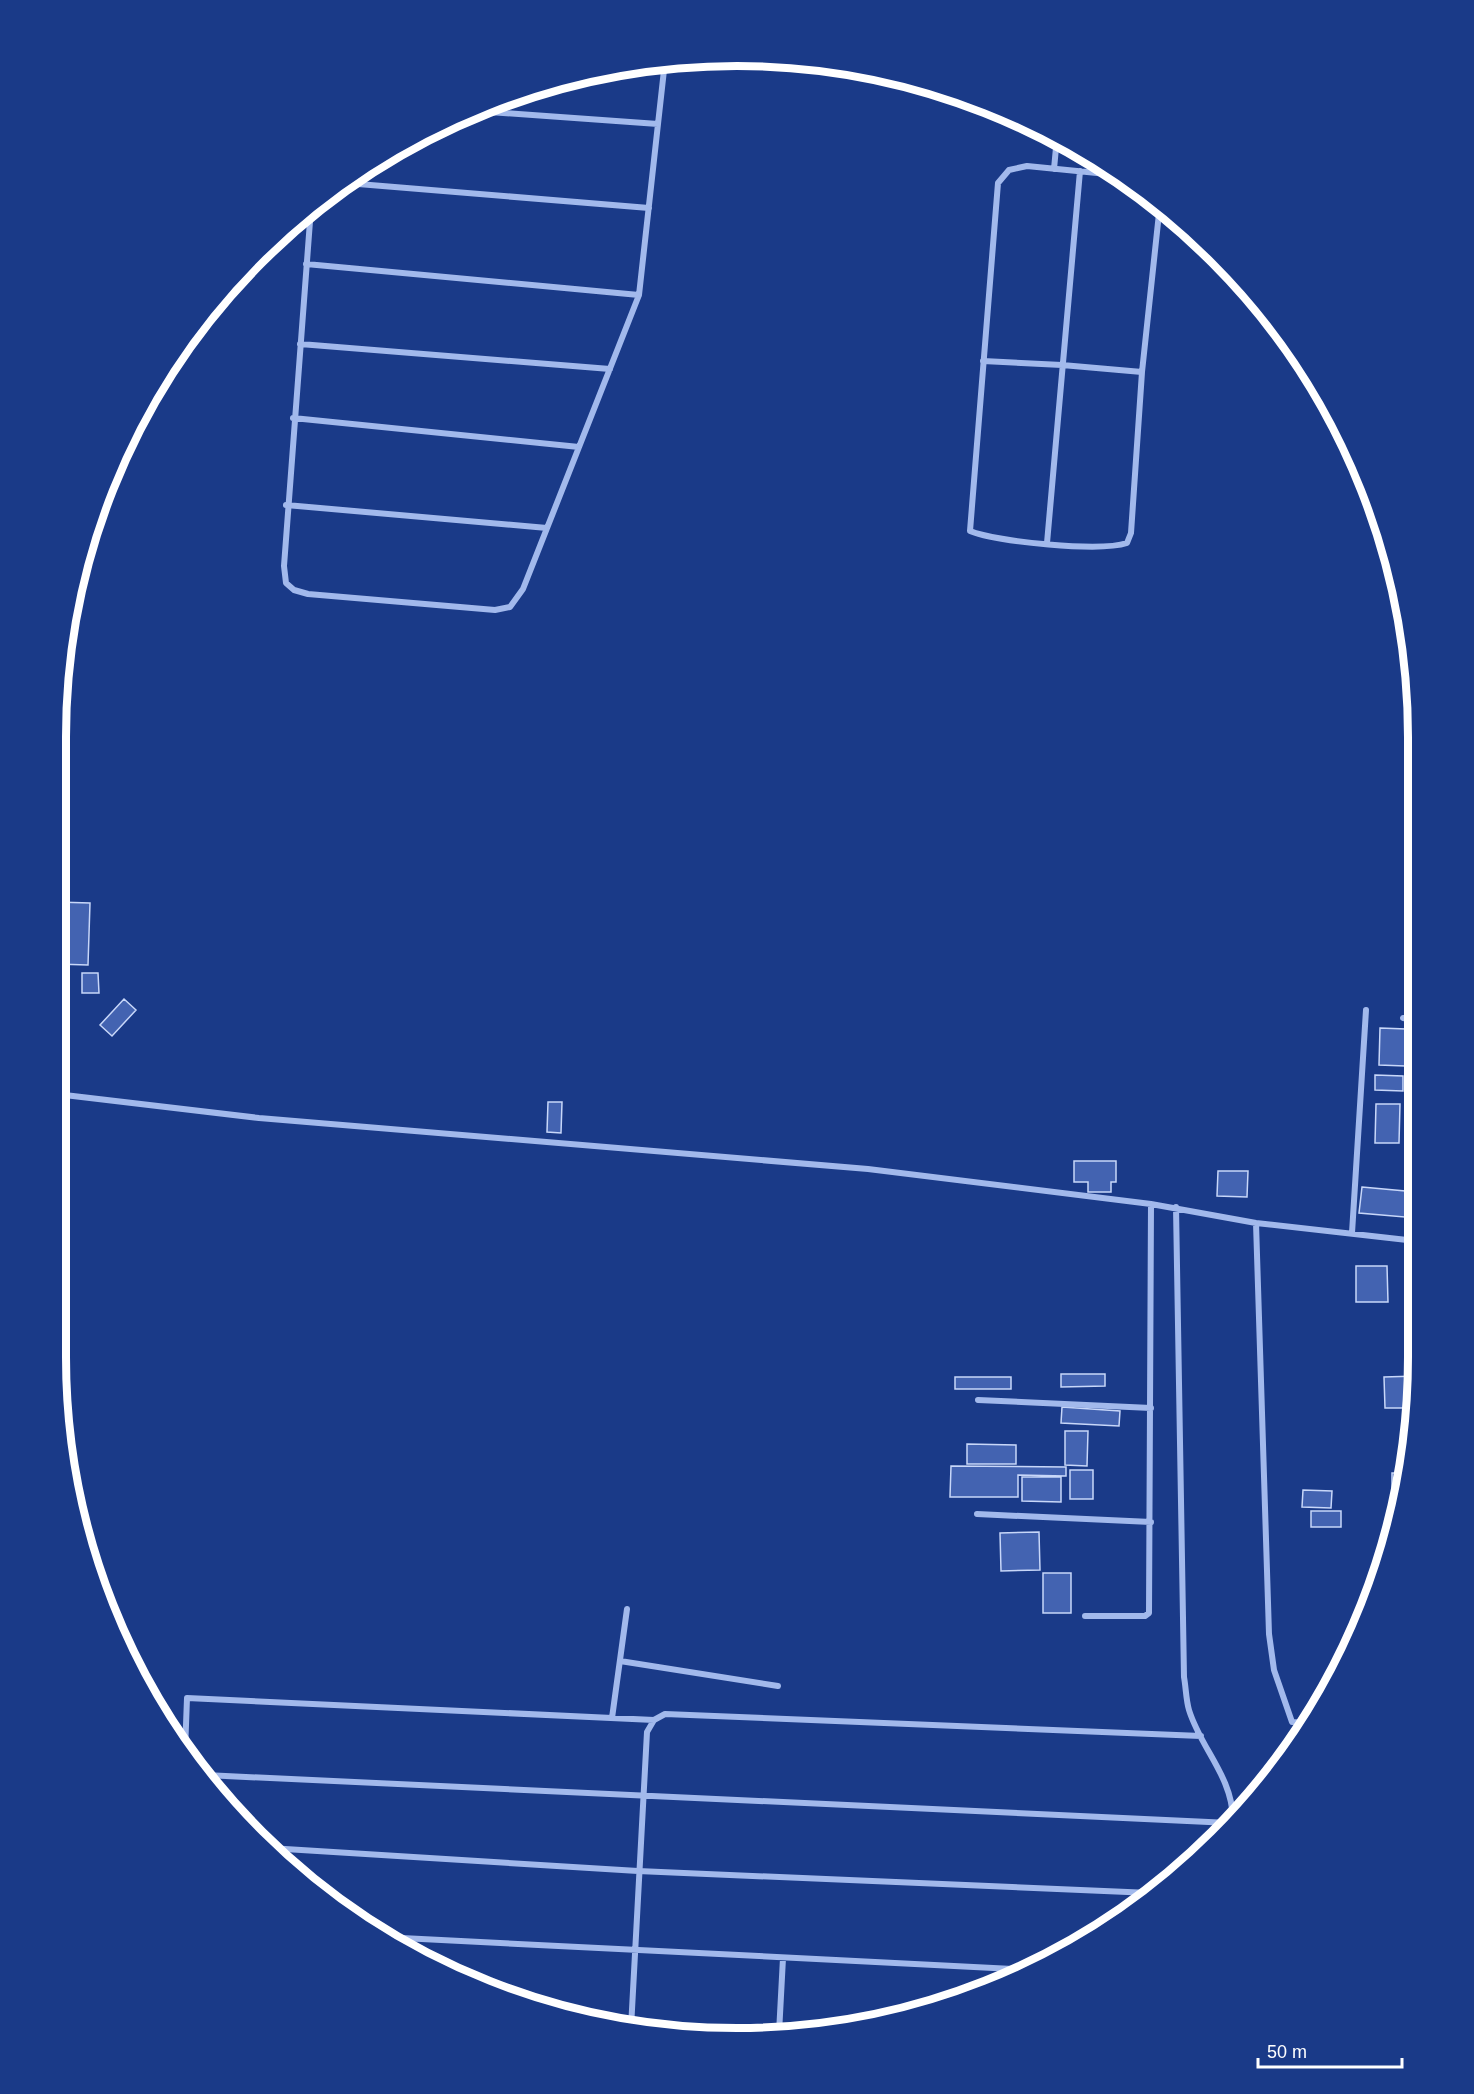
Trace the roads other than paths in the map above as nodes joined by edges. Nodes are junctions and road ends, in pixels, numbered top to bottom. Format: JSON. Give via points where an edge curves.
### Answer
{"nodes":[{"id":1,"x":664,"y":70,"type":"edge"},
{"id":2,"x":493,"y":112,"type":"edge"},
{"id":3,"x":658,"y":124,"type":"junction"},
{"id":4,"x":1056,"y":147,"type":"edge"},
{"id":5,"x":1054,"y":169,"type":"junction"},
{"id":6,"x":1080,"y":171,"type":"junction"},
{"id":7,"x":1100,"y":173,"type":"edge"},
{"id":8,"x":357,"y":184,"type":"edge"},
{"id":9,"x":649,"y":208,"type":"junction"},
{"id":10,"x":1159,"y":216,"type":"edge"},
{"id":11,"x":310,"y":221,"type":"edge"},
{"id":12,"x":306,"y":264,"type":"junction"},
{"id":13,"x":639,"y":295,"type":"junction"},
{"id":14,"x":300,"y":344,"type":"junction"},
{"id":15,"x":983,"y":361,"type":"junction"},
{"id":16,"x":1062,"y":364,"type":"junction"},
{"id":17,"x":609,"y":369,"type":"junction"},
{"id":18,"x":1142,"y":372,"type":"junction"},
{"id":19,"x":294,"y":418,"type":"junction"},
{"id":20,"x":579,"y":447,"type":"junction"},
{"id":21,"x":286,"y":505,"type":"junction"},
{"id":22,"x":547,"y":528,"type":"junction"},
{"id":23,"x":1047,"y":543,"type":"junction"},
{"id":24,"x":1366,"y":1010,"type":"dead end"},
{"id":25,"x":1403,"y":1018,"type":"dead end"},
{"id":26,"x":1408,"y":1019,"type":"edge"},
{"id":27,"x":66,"y":1095,"type":"edge"},
{"id":28,"x":1150,"y":1204,"type":"junction"},
{"id":29,"x":1176,"y":1208,"type":"junction"},
{"id":30,"x":1256,"y":1223,"type":"junction"},
{"id":31,"x":1352,"y":1233,"type":"junction"},
{"id":32,"x":1408,"y":1240,"type":"edge"},
{"id":33,"x":978,"y":1400,"type":"dead end"},
{"id":34,"x":1151,"y":1408,"type":"junction"},
{"id":35,"x":977,"y":1514,"type":"dead end"},
{"id":36,"x":1150,"y":1522,"type":"junction"},
{"id":37,"x":627,"y":1609,"type":"dead end"},
{"id":38,"x":1085,"y":1616,"type":"dead end"},
{"id":39,"x":620,"y":1660,"type":"junction"},
{"id":40,"x":778,"y":1686,"type":"dead end"},
{"id":41,"x":612,"y":1718,"type":"junction"},
{"id":42,"x":654,"y":1720,"type":"junction"},
{"id":43,"x":1300,"y":1722,"type":"edge"},
{"id":44,"x":1201,"y":1736,"type":"junction"},
{"id":45,"x":185,"y":1739,"type":"edge"},
{"id":46,"x":214,"y":1775,"type":"edge"},
{"id":47,"x":643,"y":1795,"type":"junction"},
{"id":48,"x":1233,"y":1808,"type":"edge"},
{"id":49,"x":1219,"y":1822,"type":"edge"},
{"id":50,"x":282,"y":1849,"type":"edge"},
{"id":51,"x":638,"y":1871,"type":"junction"},
{"id":52,"x":1140,"y":1893,"type":"edge"},
{"id":53,"x":401,"y":1938,"type":"edge"},
{"id":54,"x":634,"y":1949,"type":"junction"},
{"id":55,"x":783,"y":1958,"type":"junction"},
{"id":56,"x":1012,"y":1969,"type":"edge"},
{"id":57,"x":631,"y":2019,"type":"edge"},
{"id":58,"x":779,"y":2027,"type":"edge"}],
"edges":[{"from":1,"to":3,"type":"street"},
{"from":2,"to":3,"type":"street"},
{"from":3,"to":9,"type":"street"},
{"from":4,"to":5,"type":"street"},
{"from":5,"to":6,"type":"street"},
{"from":5,"to":15,"type":"street","via":[[1026,166],[1009,170],[998,183]]},
{"from":6,"to":7,"type":"street"},
{"from":6,"to":16,"type":"street"},
{"from":8,"to":9,"type":"street"},
{"from":9,"to":13,"type":"street"},
{"from":10,"to":18,"type":"street"},
{"from":11,"to":12,"type":"street"},
{"from":12,"to":13,"type":"street"},
{"from":12,"to":14,"type":"street"},
{"from":13,"to":17,"type":"street"},
{"from":14,"to":17,"type":"street"},
{"from":14,"to":19,"type":"street"},
{"from":15,"to":16,"type":"street"},
{"from":15,"to":23,"type":"street","via":[[970,531],[982,536]]},
{"from":16,"to":18,"type":"street"},
{"from":16,"to":23,"type":"street"},
{"from":17,"to":20,"type":"street"},
{"from":18,"to":23,"type":"street","via":[[1131,533],[1127,543],[1116,547]]},
{"from":19,"to":20,"type":"street"},
{"from":19,"to":21,"type":"street"},
{"from":20,"to":22,"type":"street"},
{"from":21,"to":22,"type":"street"},
{"from":21,"to":22,"type":"street","via":[[286,583],[308,594],[495,610],[510,607],[523,589]]},
{"from":24,"to":31,"type":"street"},
{"from":25,"to":26,"type":"street"},
{"from":27,"to":28,"type":"street","via":[[259,1118],[868,1170]]},
{"from":28,"to":29,"type":"street"},
{"from":28,"to":34,"type":"street"},
{"from":29,"to":30,"type":"street"},
{"from":29,"to":44,"type":"street","via":[[1184,1677],[1189,1710]]},
{"from":30,"to":31,"type":"street"},
{"from":30,"to":43,"type":"street","via":[[1269,1634],[1275,1670],[1292,1722]]},
{"from":31,"to":32,"type":"street"},
{"from":33,"to":34,"type":"street"},
{"from":34,"to":36,"type":"street"},
{"from":35,"to":36,"type":"street"},
{"from":36,"to":38,"type":"street","via":[[1149,1613]]},
{"from":37,"to":39,"type":"street"},
{"from":39,"to":40,"type":"street"},
{"from":39,"to":41,"type":"street"},
{"from":41,"to":42,"type":"street"},
{"from":41,"to":45,"type":"street","via":[[187,1698]]},
{"from":42,"to":44,"type":"street","via":[[665,1714]]},
{"from":42,"to":47,"type":"street","via":[[647,1732]]},
{"from":44,"to":48,"type":"street","via":[[1225,1777]]},
{"from":46,"to":47,"type":"street"},
{"from":47,"to":49,"type":"street"},
{"from":47,"to":51,"type":"street"},
{"from":50,"to":51,"type":"street"},
{"from":51,"to":52,"type":"street"},
{"from":51,"to":54,"type":"street"},
{"from":53,"to":54,"type":"street"},
{"from":54,"to":55,"type":"street"},
{"from":54,"to":57,"type":"street"},
{"from":55,"to":56,"type":"street"},
{"from":55,"to":58,"type":"street"}]}
